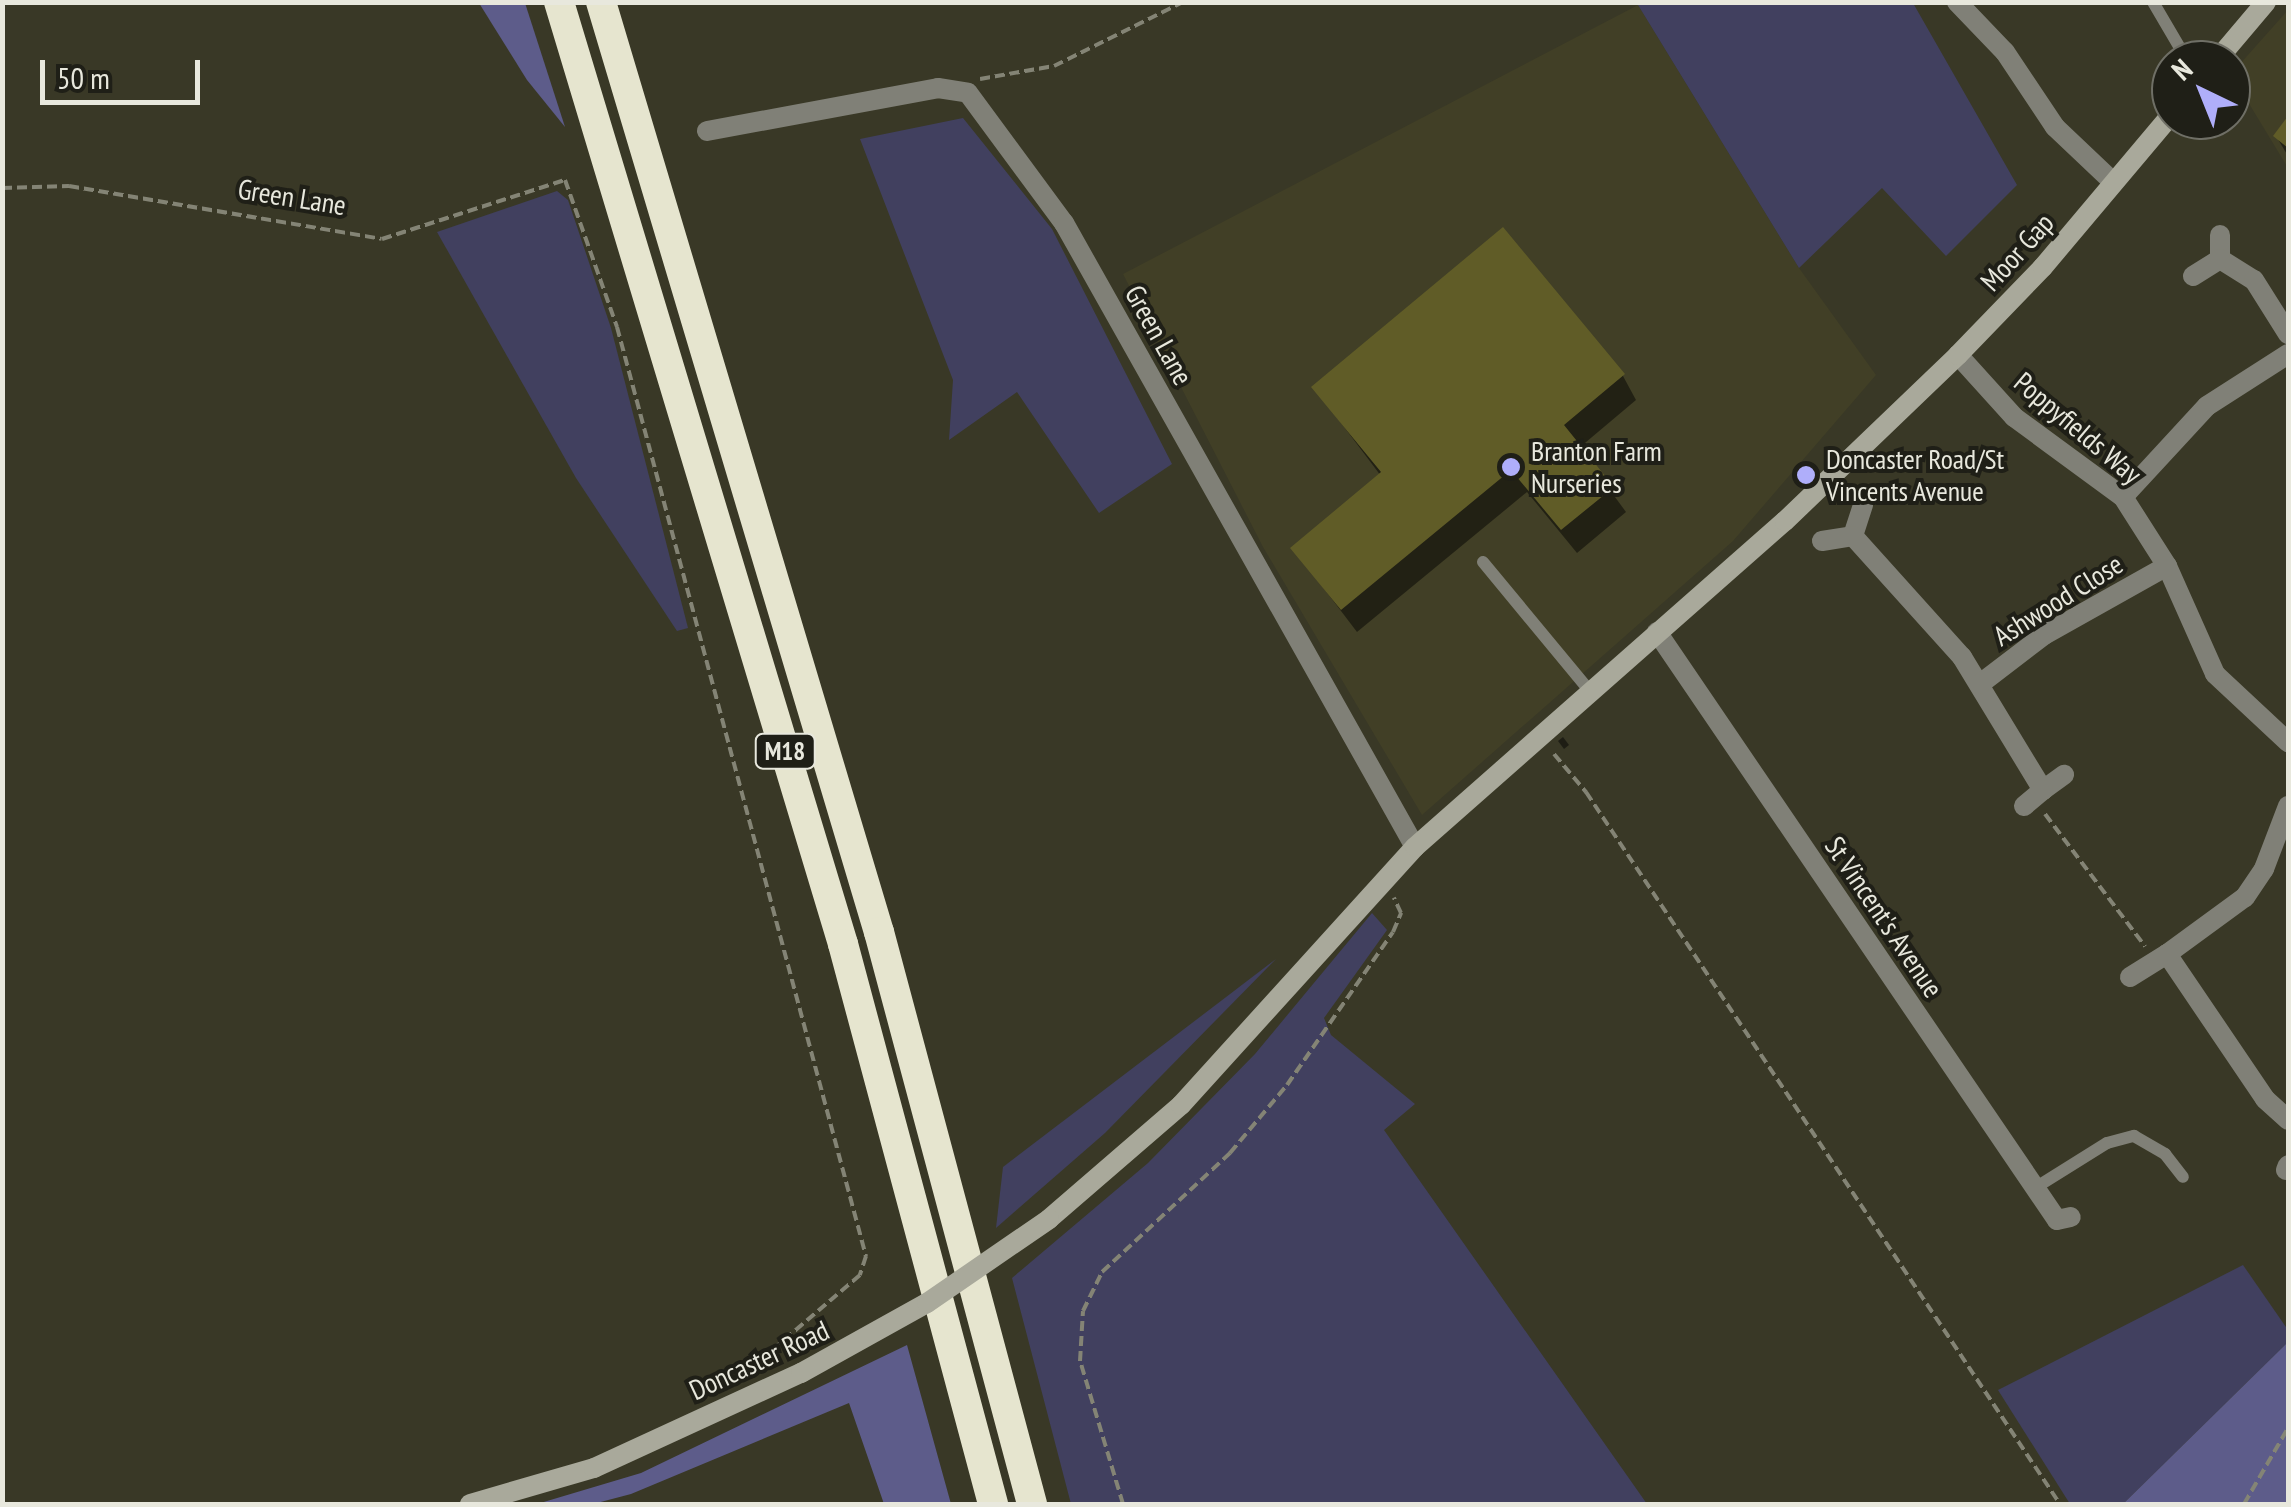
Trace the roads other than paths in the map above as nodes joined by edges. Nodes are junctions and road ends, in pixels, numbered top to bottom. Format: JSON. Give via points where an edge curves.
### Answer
{"nodes":[{"id":1,"x":559,"y":2,"type":"edge"},
{"id":2,"x":600,"y":2,"type":"edge"},
{"id":3,"x":1957,"y":2,"type":"edge"},
{"id":4,"x":2154,"y":2,"type":"edge"},
{"id":5,"x":2266,"y":2,"type":"edge"},
{"id":6,"x":2175,"y":40,"type":"edge"},
{"id":7,"x":2234,"y":40,"type":"edge"},
{"id":8,"x":706,"y":132,"type":"dead end"},
{"id":9,"x":2151,"y":139,"type":"edge"},
{"id":10,"x":2114,"y":182,"type":"junction"},
{"id":11,"x":2220,"y":235,"type":"dead end"},
{"id":12,"x":2220,"y":259,"type":"junction"},
{"id":13,"x":2193,"y":276,"type":"dead end"},
{"id":14,"x":2288,"y":334,"type":"edge"},
{"id":15,"x":2288,"y":354,"type":"edge"},
{"id":16,"x":1958,"y":355,"type":"junction"},
{"id":17,"x":2122,"y":498,"type":"junction"},
{"id":18,"x":1863,"y":505,"type":"dead end"},
{"id":19,"x":1853,"y":536,"type":"junction"},
{"id":20,"x":1822,"y":541,"type":"dead end"},
{"id":21,"x":1483,"y":562,"type":"dead end"},
{"id":22,"x":2167,"y":566,"type":"junction"},
{"id":23,"x":1657,"y":632,"type":"junction"},
{"id":24,"x":1980,"y":684,"type":"junction"},
{"id":25,"x":1588,"y":690,"type":"junction"},
{"id":26,"x":2288,"y":742,"type":"edge"},
{"id":27,"x":2064,"y":775,"type":"dead end"},
{"id":28,"x":2288,"y":806,"type":"edge"},
{"id":29,"x":1415,"y":847,"type":"junction"},
{"id":30,"x":2162,"y":957,"type":"junction"},
{"id":31,"x":2130,"y":978,"type":"dead end"},
{"id":32,"x":2288,"y":1120,"type":"edge"},
{"id":33,"x":2183,"y":1177,"type":"dead end"},
{"id":34,"x":2036,"y":1188,"type":"junction"},
{"id":35,"x":2059,"y":1224,"type":"dead end"},
{"id":36,"x":470,"y":1504,"type":"edge"},
{"id":37,"x":993,"y":1504,"type":"edge"},
{"id":38,"x":1032,"y":1504,"type":"edge"}],
"edges":[{"from":1,"to":37,"type":"highway","number":"M18","via":[[843,944]]},
{"from":2,"to":38,"type":"highway","number":"M18","via":[[879,932]]},
{"from":3,"to":10,"type":"street","via":[[2005,52],[2056,127]]},
{"from":4,"to":6,"type":"lane"},
{"from":5,"to":7,"type":"main road"},
{"from":8,"to":29,"type":"street","name":"Green Lane","via":[[938,88],[968,93],[1064,223]]},
{"from":9,"to":10,"type":"main road","name":"Moor Gap"},
{"from":10,"to":16,"type":"main road","name":"Moor Gap"},
{"from":11,"to":12,"type":"street"},
{"from":12,"to":13,"type":"street"},
{"from":12,"to":14,"type":"street","via":[[2254,280]]},
{"from":15,"to":17,"type":"street","via":[[2207,406]]},
{"from":16,"to":17,"type":"street","name":"Poppyfields Way","via":[[2014,418]]},
{"from":16,"to":23,"type":"main road","name":"Moor Gap"},
{"from":17,"to":22,"type":"street","name":"Poppyfields Way"},
{"from":18,"to":19,"type":"street"},
{"from":19,"to":20,"type":"street"},
{"from":19,"to":24,"type":"street","name":"Ashwood Close","via":[[1954,646]]},
{"from":21,"to":25,"type":"lane"},
{"from":22,"to":24,"type":"street","name":"Ashwood Close","via":[[2044,635]]},
{"from":22,"to":26,"type":"street","name":"Poppyfields Way","via":[[2215,674]]},
{"from":23,"to":25,"type":"main road","name":"Moor Gap"},
{"from":23,"to":34,"type":"street","name":"St Vincent's Avenue"},
{"from":24,"to":27,"type":"street","name":"Ashwood Close","via":[[2033,798]]},
{"from":25,"to":29,"type":"main road","name":"Moor Gap"},
{"from":28,"to":30,"type":"street","via":[[2264,870],[2244,897]]},
{"from":29,"to":36,"type":"main road","name":"Doncaster Road","bridge":true,"via":[[1181,1105],[1049,1219],[927,1303],[801,1373],[594,1468]]},
{"from":30,"to":31,"type":"street"},
{"from":30,"to":32,"type":"street"},
{"from":33,"to":34,"type":"lane","via":[[2165,1154],[2134,1136],[2107,1143]]},
{"from":34,"to":35,"type":"street","name":"St Vincent's Avenue"}]}
